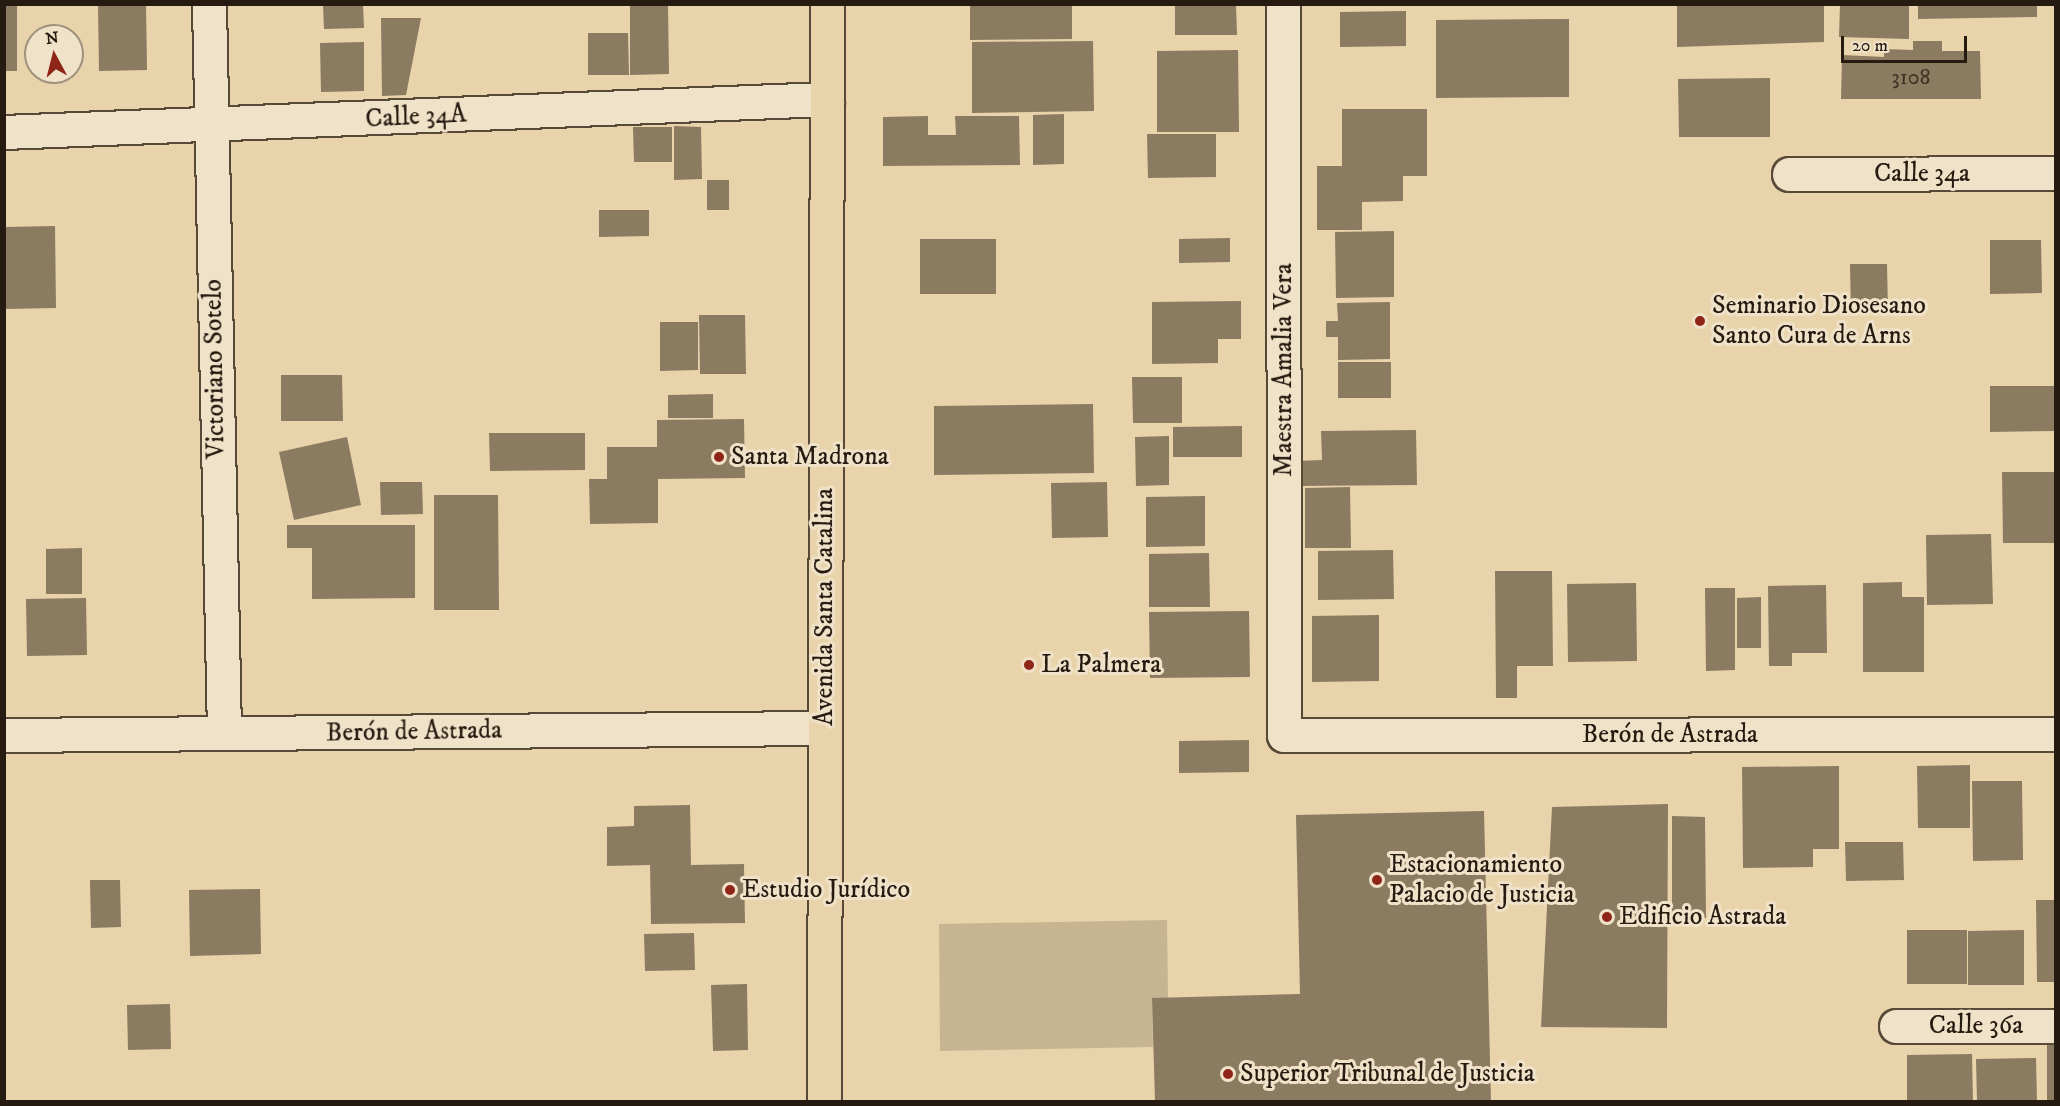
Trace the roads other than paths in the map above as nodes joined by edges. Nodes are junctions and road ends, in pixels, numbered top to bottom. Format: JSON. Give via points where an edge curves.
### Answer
{"nodes":[{"id":1,"x":209,"y":4,"type":"edge"},
{"id":2,"x":827,"y":4,"type":"edge"},
{"id":3,"x":1283,"y":4,"type":"edge"},
{"id":4,"x":827,"y":99,"type":"junction"},
{"id":5,"x":209,"y":127,"type":"junction"},
{"id":6,"x":4,"y":132,"type":"edge"},
{"id":7,"x":2055,"y":173,"type":"edge"},
{"id":8,"x":1789,"y":174,"type":"dead end"},
{"id":9,"x":824,"y":728,"type":"junction"},
{"id":10,"x":224,"y":734,"type":"junction"},
{"id":11,"x":2055,"y":734,"type":"edge"},
{"id":12,"x":4,"y":735,"type":"edge"},
{"id":13,"x":1284,"y":735,"type":"joint"},
{"id":14,"x":1896,"y":1026,"type":"dead end"},
{"id":15,"x":2055,"y":1026,"type":"edge"},
{"id":16,"x":824,"y":1101,"type":"edge"}],
"edges":[{"from":1,"to":5,"type":"street","name":"Victoriano Sotelo"},
{"from":2,"to":4,"type":"main road","name":"Avenida Santa Catalina"},
{"from":3,"to":13,"type":"street","name":"Maestra Amalia Vera"},
{"from":4,"to":5,"type":"street","name":"Calle 34A"},
{"from":4,"to":9,"type":"main road","name":"Avenida Santa Catalina"},
{"from":5,"to":6,"type":"street","name":"Calle 34A"},
{"from":5,"to":10,"type":"street","name":"Victoriano Sotelo"},
{"from":7,"to":8,"type":"street","name":"Calle 34a"},
{"from":9,"to":10,"type":"street","name":"Berón de Astrada"},
{"from":9,"to":16,"type":"main road","name":"Avenida Santa Catalina"},
{"from":10,"to":12,"type":"street","name":"Berón de Astrada"},
{"from":11,"to":13,"type":"street","name":"Berón de Astrada"},
{"from":14,"to":15,"type":"street","name":"Calle 36a"}]}
